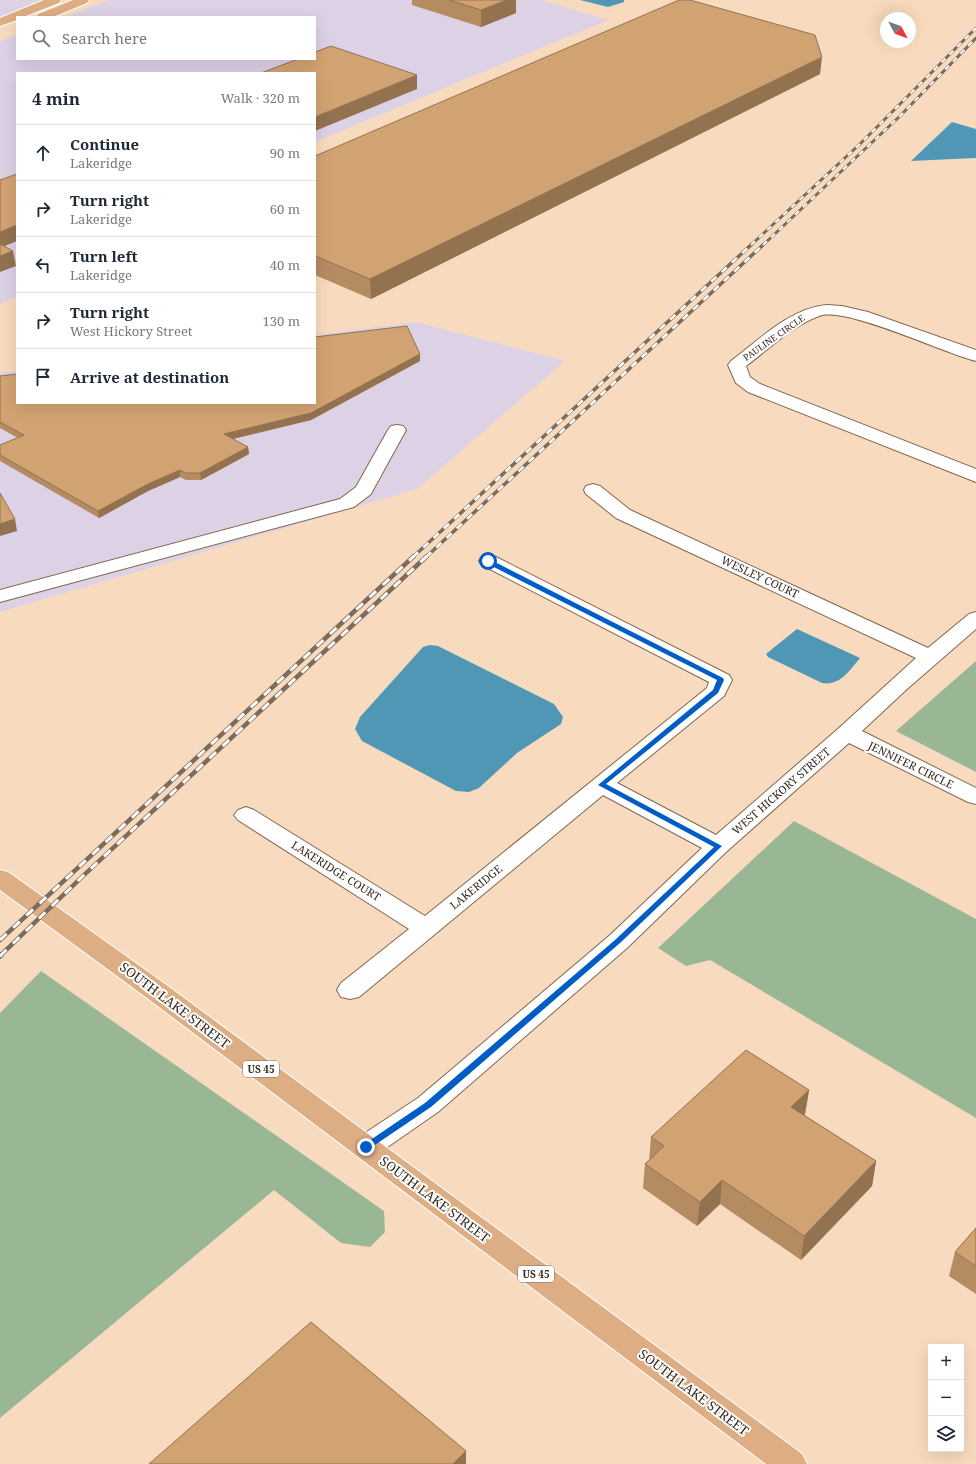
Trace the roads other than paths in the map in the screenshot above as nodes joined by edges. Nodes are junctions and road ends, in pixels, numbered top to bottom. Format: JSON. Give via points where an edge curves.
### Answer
{"nodes":[{"id":1,"x":55,"y":0,"type":"edge"},
{"id":2,"x":83,"y":0,"type":"edge"},
{"id":3,"x":43,"y":16,"type":"edge"},
{"id":4,"x":0,"y":22,"type":"edge"},
{"id":5,"x":16,"y":27,"type":"edge"},
{"id":6,"x":0,"y":33,"type":"edge"},
{"id":7,"x":976,"y":356,"type":"edge"},
{"id":8,"x":398,"y":430,"type":"dead end"},
{"id":9,"x":976,"y":476,"type":"edge"},
{"id":10,"x":593,"y":490,"type":"dead end"},
{"id":11,"x":488,"y":561,"type":"dead end"},
{"id":12,"x":0,"y":596,"type":"edge"},
{"id":13,"x":976,"y":618,"type":"edge"},
{"id":14,"x":931,"y":657,"type":"junction"},
{"id":15,"x":847,"y":733,"type":"junction"},
{"id":16,"x":602,"y":785,"type":"junction"},
{"id":17,"x":976,"y":797,"type":"edge"},
{"id":18,"x":246,"y":815,"type":"dead end"},
{"id":19,"x":718,"y":846,"type":"junction"},
{"id":20,"x":0,"y":878,"type":"edge"},
{"id":21,"x":426,"y":928,"type":"junction"},
{"id":22,"x":350,"y":990,"type":"dead end"},
{"id":23,"x":366,"y":1147,"type":"junction"},
{"id":24,"x":791,"y":1464,"type":"edge"}],
"edges":[{"from":1,"to":4,"type":"main road"},
{"from":2,"to":3,"type":"main road"},
{"from":5,"to":6,"type":"main road"},
{"from":7,"to":9,"type":"street","name":"PAULINE CIRCLE","via":[[862,315],[822,310],[804,316],[737,364],[742,379],[754,388]]},
{"from":8,"to":12,"type":"street","via":[[364,490],[348,503]]},
{"from":10,"to":14,"type":"street","name":"WESLEY COURT","via":[[623,514]]},
{"from":11,"to":16,"type":"street","name":"LAKERIDGE","via":[[721,680],[716,691]]},
{"from":13,"to":14,"type":"street","name":"WEST HICKORY STREET"},
{"from":14,"to":15,"type":"street","name":"WEST HICKORY STREET"},
{"from":15,"to":17,"type":"street","name":"JENNIFER CIRCLE"},
{"from":15,"to":19,"type":"street","name":"WEST HICKORY STREET"},
{"from":16,"to":19,"type":"street"},
{"from":16,"to":21,"type":"street","name":"LAKERIDGE"},
{"from":18,"to":21,"type":"street","name":"LAKERIDGE COURT"},
{"from":19,"to":23,"type":"street","name":"WEST HICKORY STREET","via":[[618,942],[428,1105]]},
{"from":20,"to":23,"type":"main road","name":"SOUTH LAKE STREET","number":"US 45"},
{"from":21,"to":22,"type":"street","name":"LAKERIDGE"},
{"from":23,"to":24,"type":"main road","name":"SOUTH LAKE STREET","number":"US 45"}]}
